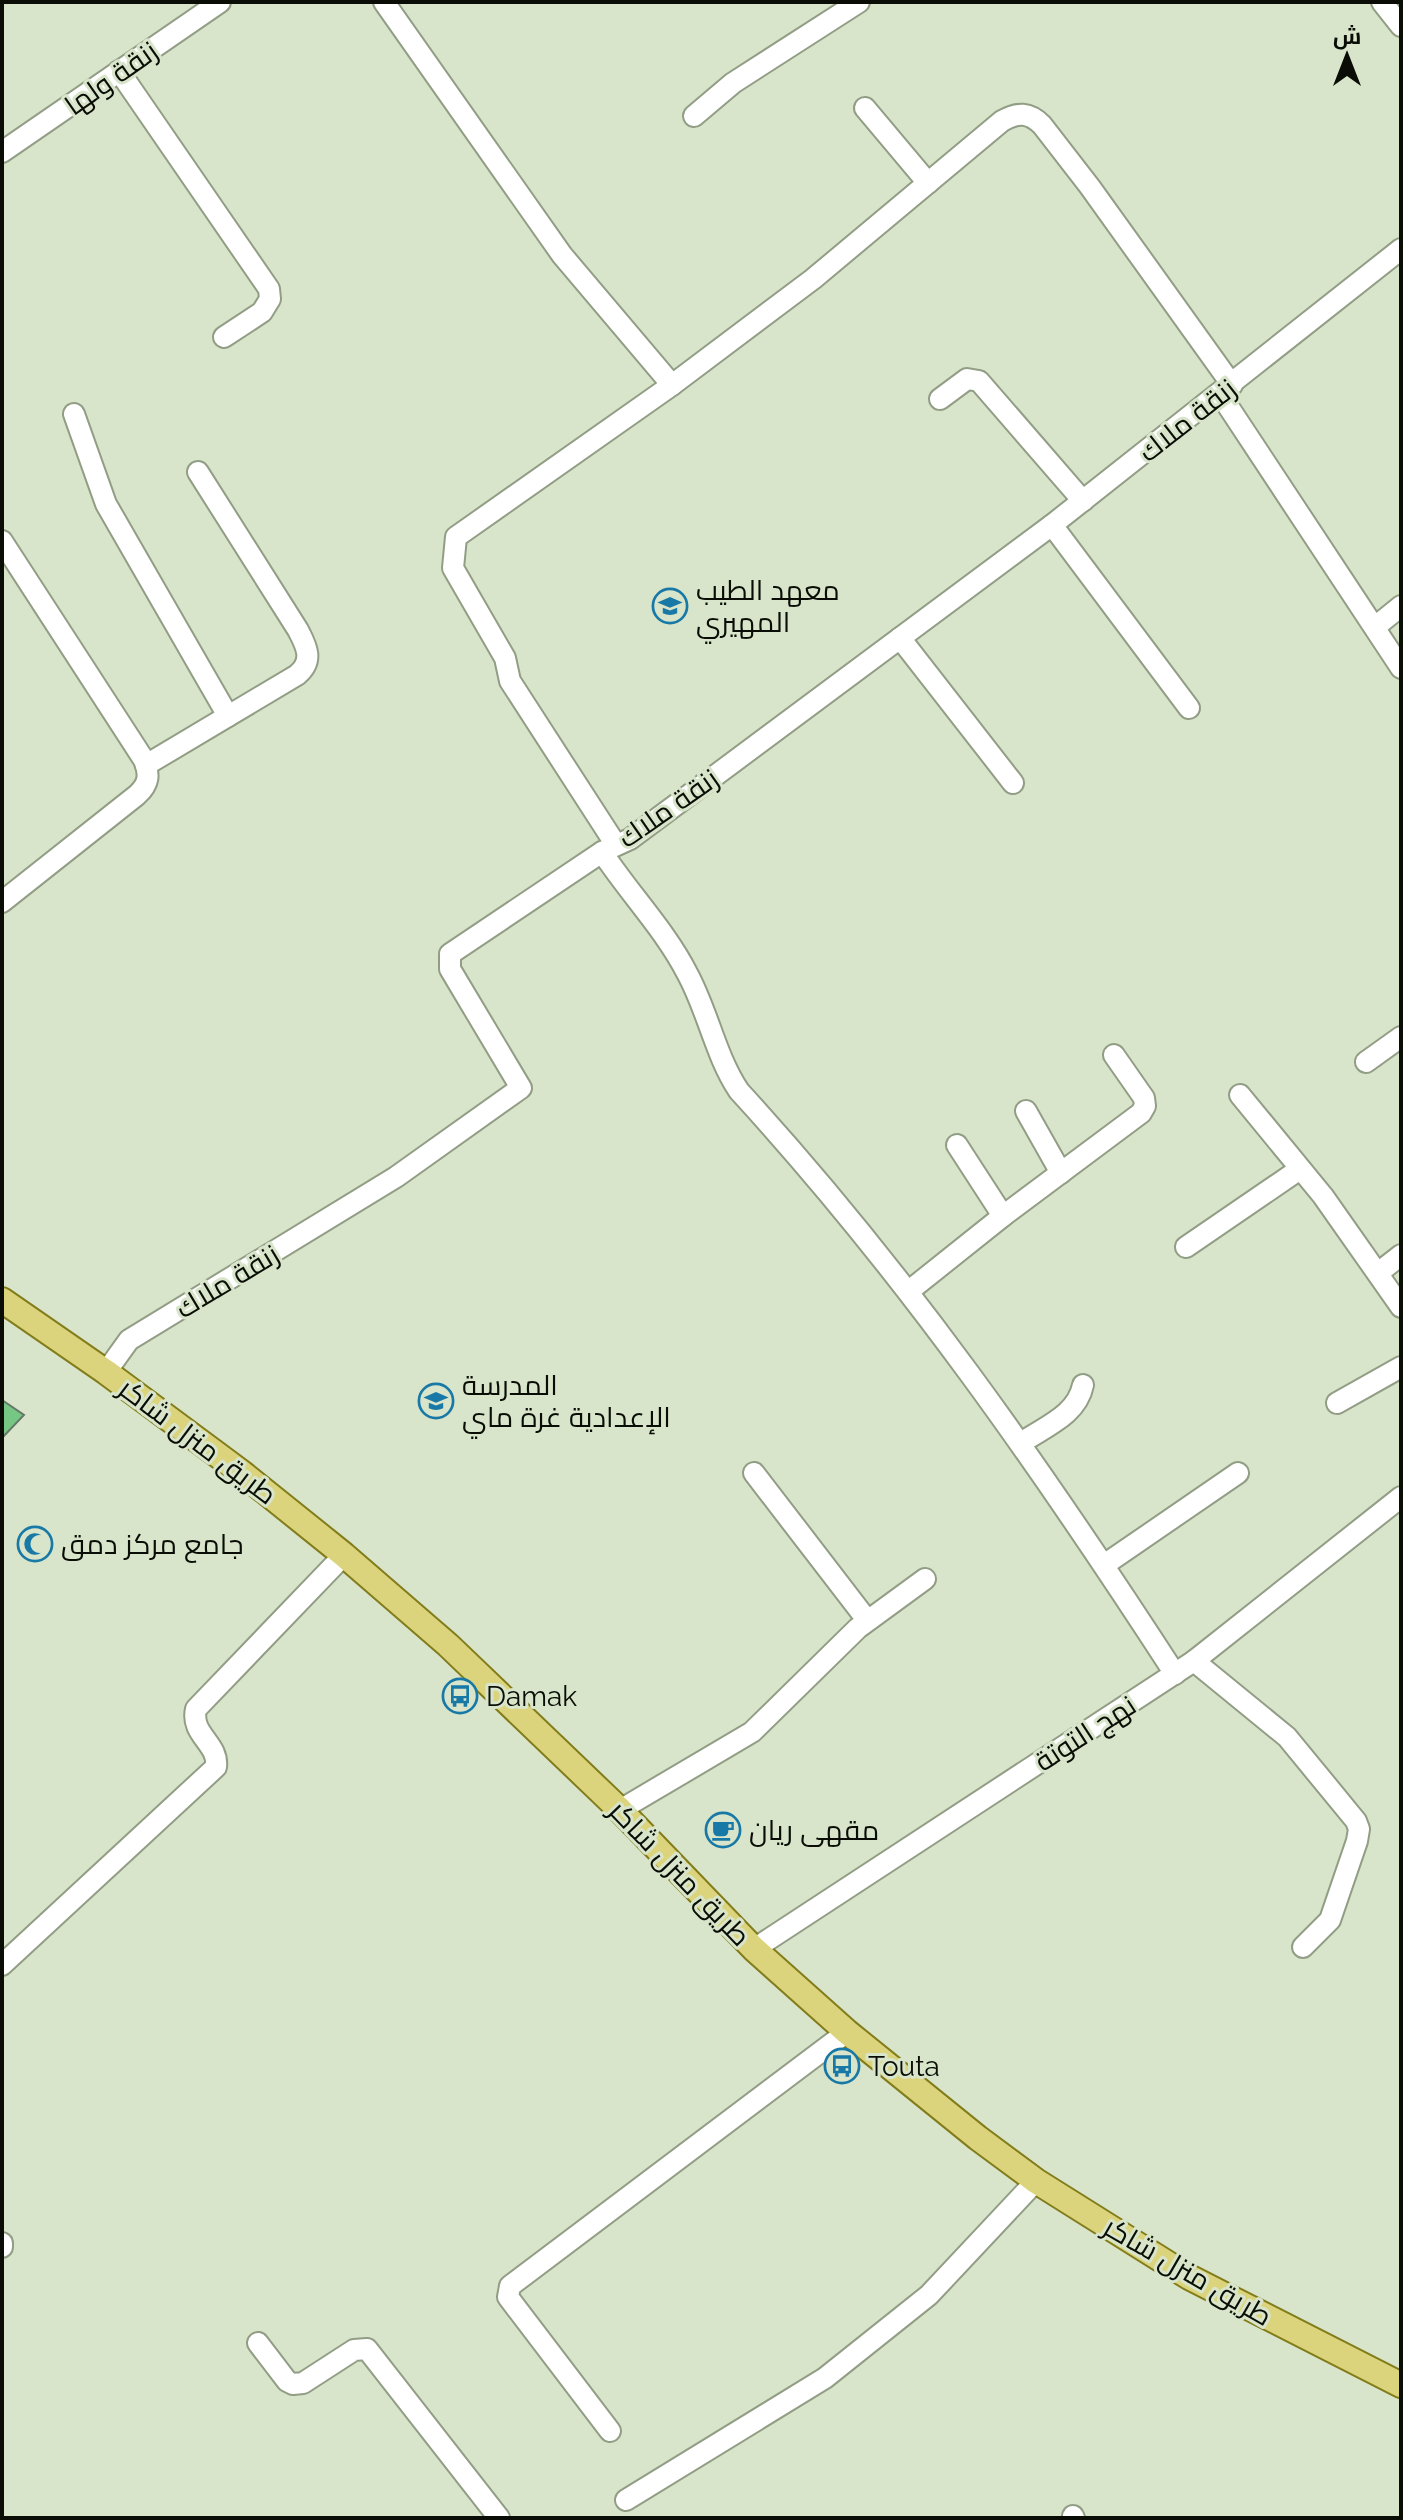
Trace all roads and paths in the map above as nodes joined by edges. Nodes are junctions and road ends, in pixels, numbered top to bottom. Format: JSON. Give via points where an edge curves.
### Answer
{"nodes":[{"id":1,"x":384,"y":2,"type":"edge"},
{"id":2,"x":859,"y":2,"type":"edge"},
{"id":3,"x":1382,"y":2,"type":"edge"},
{"id":4,"x":210,"y":5,"type":"edge"},
{"id":5,"x":1401,"y":26,"type":"edge"},
{"id":6,"x":119,"y":71,"type":"junction"},
{"id":7,"x":865,"y":108,"type":"dead end"},
{"id":8,"x":694,"y":116,"type":"dead end"},
{"id":9,"x":2,"y":152,"type":"edge"},
{"id":10,"x":928,"y":183,"type":"junction"},
{"id":11,"x":1401,"y":249,"type":"edge"},
{"id":12,"x":224,"y":337,"type":"dead end"},
{"id":13,"x":672,"y":385,"type":"junction"},
{"id":14,"x":1226,"y":390,"type":"junction"},
{"id":15,"x":940,"y":399,"type":"dead end"},
{"id":16,"x":74,"y":414,"type":"dead end"},
{"id":17,"x":198,"y":472,"type":"dead end"},
{"id":18,"x":1083,"y":501,"type":"junction"},
{"id":19,"x":1052,"y":525,"type":"junction"},
{"id":20,"x":2,"y":541,"type":"edge"},
{"id":21,"x":1401,"y":606,"type":"edge"},
{"id":22,"x":1375,"y":627,"type":"junction"},
{"id":23,"x":900,"y":638,"type":"junction"},
{"id":24,"x":1401,"y":668,"type":"edge"},
{"id":25,"x":1189,"y":708,"type":"dead end"},
{"id":26,"x":228,"y":716,"type":"junction"},
{"id":27,"x":146,"y":765,"type":"junction"},
{"id":28,"x":1013,"y":783,"type":"dead end"},
{"id":29,"x":609,"y":849,"type":"junction"},
{"id":30,"x":2,"y":902,"type":"edge"},
{"id":31,"x":1401,"y":1037,"type":"edge"},
{"id":32,"x":1114,"y":1055,"type":"dead end"},
{"id":33,"x":1366,"y":1062,"type":"dead end"},
{"id":34,"x":1240,"y":1095,"type":"dead end"},
{"id":35,"x":1026,"y":1111,"type":"dead end"},
{"id":36,"x":957,"y":1145,"type":"dead end"},
{"id":37,"x":1300,"y":1169,"type":"junction"},
{"id":38,"x":1061,"y":1173,"type":"junction"},
{"id":39,"x":1003,"y":1216,"type":"junction"},
{"id":40,"x":1186,"y":1247,"type":"dead end"},
{"id":41,"x":1401,"y":1255,"type":"edge"},
{"id":42,"x":1378,"y":1273,"type":"junction"},
{"id":43,"x":909,"y":1291,"type":"junction"},
{"id":44,"x":2,"y":1300,"type":"edge"},
{"id":45,"x":1401,"y":1307,"type":"edge"},
{"id":46,"x":1401,"y":1367,"type":"edge"},
{"id":47,"x":106,"y":1372,"type":"junction"},
{"id":48,"x":1083,"y":1385,"type":"dead end"},
{"id":49,"x":1337,"y":1403,"type":"dead end"},
{"id":50,"x":1021,"y":1443,"type":"junction"},
{"id":51,"x":754,"y":1473,"type":"dead end"},
{"id":52,"x":1238,"y":1473,"type":"dead end"},
{"id":53,"x":1401,"y":1497,"type":"edge"},
{"id":54,"x":344,"y":1555,"type":"junction"},
{"id":55,"x":1104,"y":1565,"type":"junction"},
{"id":56,"x":925,"y":1579,"type":"dead end"},
{"id":57,"x":867,"y":1620,"type":"junction"},
{"id":58,"x":1194,"y":1661,"type":"junction"},
{"id":59,"x":1175,"y":1674,"type":"junction"},
{"id":60,"x":620,"y":1810,"type":"junction"},
{"id":61,"x":1303,"y":1947,"type":"dead end"},
{"id":62,"x":754,"y":1949,"type":"junction"},
{"id":63,"x":2,"y":1965,"type":"edge"},
{"id":64,"x":847,"y":2032,"type":"junction"},
{"id":65,"x":1036,"y":2181,"type":"junction"},
{"id":66,"x":258,"y":2343,"type":"dead end"},
{"id":67,"x":1401,"y":2385,"type":"edge"},
{"id":68,"x":610,"y":2431,"type":"dead end"},
{"id":69,"x":626,"y":2500,"type":"dead end"},
{"id":70,"x":499,"y":2518,"type":"edge"}],
"edges":[{"from":1,"to":13,"type":"street","via":[[562,255]]},
{"from":2,"to":8,"type":"street","via":[[733,83]]},
{"from":3,"to":5,"type":"street"},
{"from":4,"to":6,"type":"street","name":"زنقة ولها"},
{"from":6,"to":9,"type":"street","name":"زنقة ولها"},
{"from":6,"to":12,"type":"street","via":[[269,289],[262,312]]},
{"from":7,"to":10,"type":"street"},
{"from":10,"to":13,"type":"street","via":[[813,279]]},
{"from":10,"to":14,"type":"street","via":[[1002,121],[1024,114],[1035,118],[1090,187]]},
{"from":11,"to":14,"type":"street","name":"زنقة ملاك"},
{"from":13,"to":29,"type":"street","via":[[456,537],[453,568],[505,658],[510,681]]},
{"from":14,"to":18,"type":"street","name":"زنقة ملاك"},
{"from":14,"to":22,"type":"street"},
{"from":15,"to":18,"type":"street","via":[[967,379],[979,381]]},
{"from":16,"to":26,"type":"street","via":[[106,504]]},
{"from":17,"to":26,"type":"street","via":[[298,630],[308,657],[297,675]]},
{"from":18,"to":19,"type":"street","name":"زنقة ملاك"},
{"from":19,"to":23,"type":"street","name":"زنقة ملاك"},
{"from":19,"to":25,"type":"street"},
{"from":20,"to":27,"type":"street"},
{"from":21,"to":22,"type":"street"},
{"from":22,"to":24,"type":"street"},
{"from":23,"to":28,"type":"street"},
{"from":23,"to":29,"type":"street","name":"زنقة ملاك","via":[[630,839]]},
{"from":26,"to":27,"type":"street"},
{"from":27,"to":30,"type":"street","via":[[149,778],[143,790]]},
{"from":29,"to":43,"type":"street","via":[[687,972],[739,1091]]},
{"from":29,"to":47,"type":"street","name":"زنقة ملاك","via":[[450,954],[450,969],[521,1088],[396,1177],[129,1340]]},
{"from":31,"to":33,"type":"street"},
{"from":32,"to":38,"type":"street","via":[[1144,1098],[1144,1110]]},
{"from":34,"to":37,"type":"street"},
{"from":35,"to":38,"type":"street"},
{"from":36,"to":39,"type":"street"},
{"from":37,"to":40,"type":"street"},
{"from":37,"to":42,"type":"street"},
{"from":38,"to":39,"type":"street"},
{"from":39,"to":43,"type":"street"},
{"from":41,"to":42,"type":"street"},
{"from":42,"to":45,"type":"street"},
{"from":43,"to":50,"type":"street"},
{"from":44,"to":47,"type":"main road","name":"طريق منزل شاكر"},
{"from":46,"to":49,"type":"street"},
{"from":47,"to":54,"type":"main road","name":"طريق منزل شاكر"},
{"from":48,"to":50,"type":"street","via":[[1072,1409]]},
{"from":50,"to":55,"type":"street"},
{"from":51,"to":57,"type":"street"},
{"from":52,"to":55,"type":"street"},
{"from":53,"to":58,"type":"street","name":"نهج التوتة"},
{"from":54,"to":60,"type":"main road","name":"طريق منزل شاكر","via":[[448,1645]]},
{"from":54,"to":63,"type":"street","via":[[196,1709],[195,1724],[216,1755],[216,1767]]},
{"from":55,"to":59,"type":"street"},
{"from":56,"to":57,"type":"street"},
{"from":57,"to":60,"type":"street","via":[[752,1732]]},
{"from":58,"to":59,"type":"street","name":"نهج التوتة"},
{"from":58,"to":61,"type":"street","via":[[1287,1737],[1356,1821],[1357,1841],[1330,1920]]},
{"from":59,"to":62,"type":"street","name":"نهج التوتة"},
{"from":60,"to":62,"type":"main road","name":"طريق منزل شاكر"},
{"from":62,"to":64,"type":"main road","name":"طريق منزل شاكر"},
{"from":64,"to":65,"type":"main road","name":"طريق منزل شاكر"},
{"from":64,"to":68,"type":"street","via":[[510,2286],[508,2297]]},
{"from":65,"to":67,"type":"main road","name":"طريق منزل شاكر","via":[[1189,2277]]},
{"from":65,"to":69,"type":"street","via":[[929,2295],[825,2378]]},
{"from":66,"to":70,"type":"street","via":[[293,2384],[354,2350],[367,2349]]}]}
